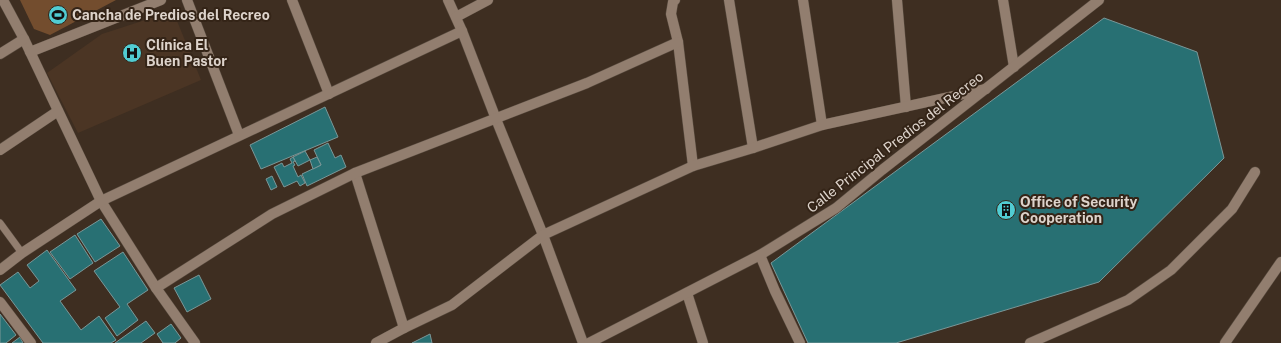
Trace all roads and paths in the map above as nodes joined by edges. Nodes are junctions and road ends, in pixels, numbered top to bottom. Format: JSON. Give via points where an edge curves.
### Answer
{"nodes":[{"id":1,"x":3,"y":0,"type":"edge"},
{"id":2,"x":161,"y":0,"type":"edge"},
{"id":3,"x":187,"y":0,"type":"edge"},
{"id":4,"x":292,"y":0,"type":"edge"},
{"id":5,"x":448,"y":0,"type":"edge"},
{"id":6,"x":488,"y":0,"type":"edge"},
{"id":7,"x":675,"y":0,"type":"edge"},
{"id":8,"x":729,"y":0,"type":"edge"},
{"id":9,"x":803,"y":0,"type":"edge"},
{"id":10,"x":897,"y":0,"type":"edge"},
{"id":11,"x":1003,"y":0,"type":"edge"},
{"id":12,"x":1099,"y":0,"type":"edge"},
{"id":13,"x":456,"y":17,"type":"junction"},
{"id":14,"x":462,"y":31,"type":"junction"},
{"id":15,"x":24,"y":39,"type":"junction"},
{"id":16,"x":678,"y":42,"type":"junction"},
{"id":17,"x":30,"y":52,"type":"junction"},
{"id":18,"x":0,"y":54,"type":"edge"},
{"id":19,"x":1014,"y":67,"type":"junction"},
{"id":20,"x":986,"y":89,"type":"junction"},
{"id":21,"x":329,"y":94,"type":"junction"},
{"id":22,"x":906,"y":107,"type":"junction"},
{"id":23,"x":58,"y":111,"type":"junction"},
{"id":24,"x":496,"y":119,"type":"junction"},
{"id":25,"x":822,"y":125,"type":"junction"},
{"id":26,"x":239,"y":136,"type":"junction"},
{"id":27,"x":753,"y":148,"type":"junction"},
{"id":28,"x":0,"y":150,"type":"edge"},
{"id":29,"x":693,"y":166,"type":"junction"},
{"id":30,"x":1255,"y":172,"type":"dead end"},
{"id":31,"x":355,"y":173,"type":"junction"},
{"id":32,"x":101,"y":201,"type":"junction"},
{"id":33,"x":0,"y":223,"type":"edge"},
{"id":34,"x":543,"y":235,"type":"junction"},
{"id":35,"x":22,"y":253,"type":"junction"},
{"id":36,"x":760,"y":255,"type":"junction"},
{"id":37,"x":1281,"y":262,"type":"edge"},
{"id":38,"x":0,"y":270,"type":"edge"},
{"id":39,"x":156,"y":288,"type":"junction"},
{"id":40,"x":687,"y":293,"type":"junction"},
{"id":41,"x":0,"y":302,"type":"edge"},
{"id":42,"x":404,"y":328,"type":"junction"},
{"id":43,"x":31,"y":343,"type":"edge"},
{"id":44,"x":195,"y":343,"type":"edge"},
{"id":45,"x":376,"y":343,"type":"edge"},
{"id":46,"x":583,"y":343,"type":"edge"},
{"id":47,"x":589,"y":343,"type":"edge"},
{"id":48,"x":703,"y":343,"type":"edge"},
{"id":49,"x":800,"y":343,"type":"edge"},
{"id":50,"x":1030,"y":343,"type":"edge"},
{"id":51,"x":1225,"y":343,"type":"edge"}],
"edges":[{"from":1,"to":15,"type":"street"},
{"from":2,"to":17,"type":"street"},
{"from":3,"to":26,"type":"street"},
{"from":4,"to":21,"type":"street"},
{"from":5,"to":13,"type":"street"},
{"from":6,"to":13,"type":"street"},
{"from":7,"to":16,"type":"street","via":[[670,14]]},
{"from":8,"to":27,"type":"street"},
{"from":9,"to":25,"type":"street"},
{"from":10,"to":22,"type":"street"},
{"from":11,"to":19,"type":"street"},
{"from":12,"to":19,"type":"street","name":"Calle Principal Predios del Recreo"},
{"from":13,"to":14,"type":"street"},
{"from":14,"to":21,"type":"street"},
{"from":14,"to":24,"type":"street"},
{"from":15,"to":17,"type":"street"},
{"from":15,"to":18,"type":"street"},
{"from":16,"to":24,"type":"street","via":[[587,83]]},
{"from":16,"to":29,"type":"street"},
{"from":17,"to":23,"type":"street"},
{"from":19,"to":20,"type":"street","name":"Calle Principal Predios del Recreo"},
{"from":20,"to":22,"type":"street"},
{"from":20,"to":36,"type":"street","name":"Calle Principal Predios del Recreo","via":[[836,208]]},
{"from":21,"to":26,"type":"street"},
{"from":22,"to":25,"type":"street"},
{"from":23,"to":28,"type":"street"},
{"from":23,"to":32,"type":"street"},
{"from":24,"to":31,"type":"street"},
{"from":24,"to":34,"type":"street"},
{"from":25,"to":27,"type":"street"},
{"from":26,"to":32,"type":"street"},
{"from":27,"to":29,"type":"street"},
{"from":29,"to":34,"type":"street"},
{"from":30,"to":50,"type":"street","via":[[1232,209],[1171,270],[1128,300]]},
{"from":31,"to":39,"type":"street","via":[[272,214]]},
{"from":31,"to":42,"type":"street"},
{"from":32,"to":35,"type":"street"},
{"from":32,"to":39,"type":"street"},
{"from":33,"to":35,"type":"lane"},
{"from":34,"to":42,"type":"street","via":[[452,305]]},
{"from":34,"to":46,"type":"street"},
{"from":35,"to":38,"type":"street"},
{"from":36,"to":40,"type":"street","name":"Calle Principal Predios del Recreo"},
{"from":36,"to":49,"type":"street"},
{"from":37,"to":51,"type":"street"},
{"from":39,"to":44,"type":"street"},
{"from":40,"to":47,"type":"street","name":"Calle Principal Predios del Recreo"},
{"from":40,"to":48,"type":"street"},
{"from":41,"to":43,"type":"street"},
{"from":42,"to":45,"type":"street"}]}
